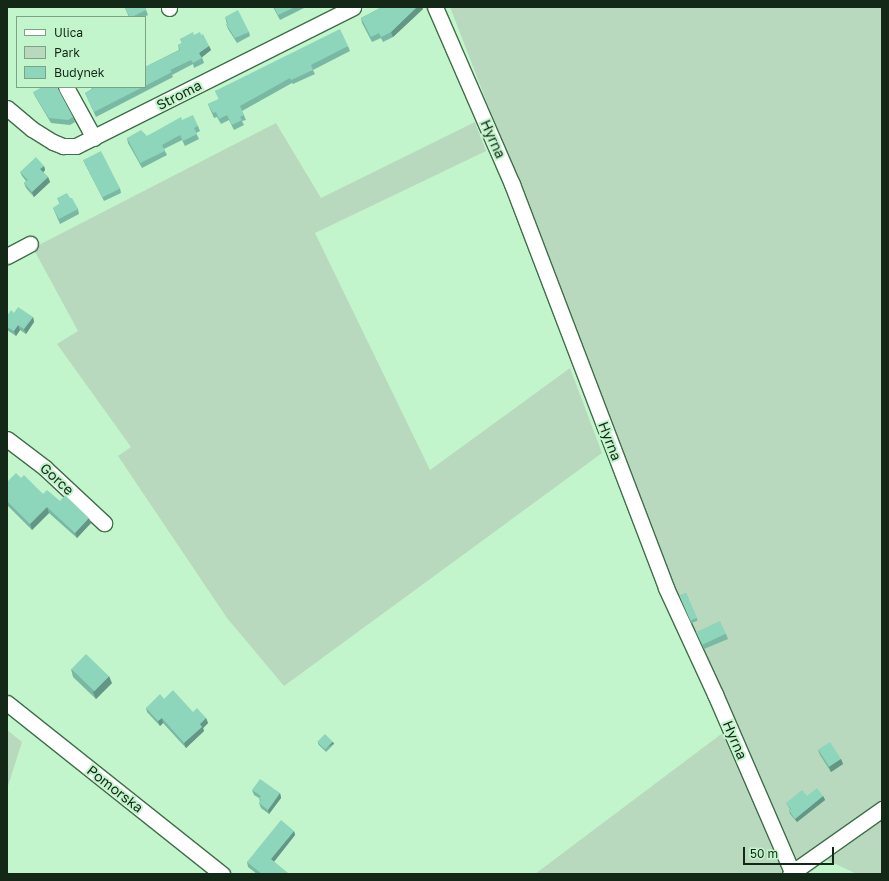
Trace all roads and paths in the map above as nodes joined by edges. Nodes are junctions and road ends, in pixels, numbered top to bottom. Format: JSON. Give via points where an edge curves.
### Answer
{"nodes":[{"id":1,"x":353,"y":7,"type":"edge"},
{"id":2,"x":435,"y":7,"type":"edge"},
{"id":3,"x":67,"y":88,"type":"edge"},
{"id":4,"x":7,"y":108,"type":"edge"},
{"id":5,"x":94,"y":138,"type":"junction"},
{"id":6,"x":30,"y":244,"type":"dead end"},
{"id":7,"x":7,"y":256,"type":"edge"},
{"id":8,"x":7,"y":439,"type":"edge"},
{"id":9,"x":104,"y":523,"type":"dead end"},
{"id":10,"x":7,"y":703,"type":"edge"},
{"id":11,"x":882,"y":809,"type":"edge"},
{"id":12,"x":791,"y":873,"type":"edge"},
{"id":13,"x":222,"y":874,"type":"edge"}],
"edges":[{"from":1,"to":5,"type":"street","name":"Stroma"},
{"from":2,"to":12,"type":"street","name":"Hyrna","via":[[512,184],[666,588],[715,694]]},
{"from":3,"to":5,"type":"street"},
{"from":4,"to":5,"type":"street","name":"Stroma","via":[[32,129],[63,146],[76,146]]},
{"from":6,"to":7,"type":"street"},
{"from":8,"to":9,"type":"street","name":"Gorce","via":[[45,468]]},
{"from":10,"to":13,"type":"street","name":"Pomorska"},
{"from":11,"to":12,"type":"street"}]}
